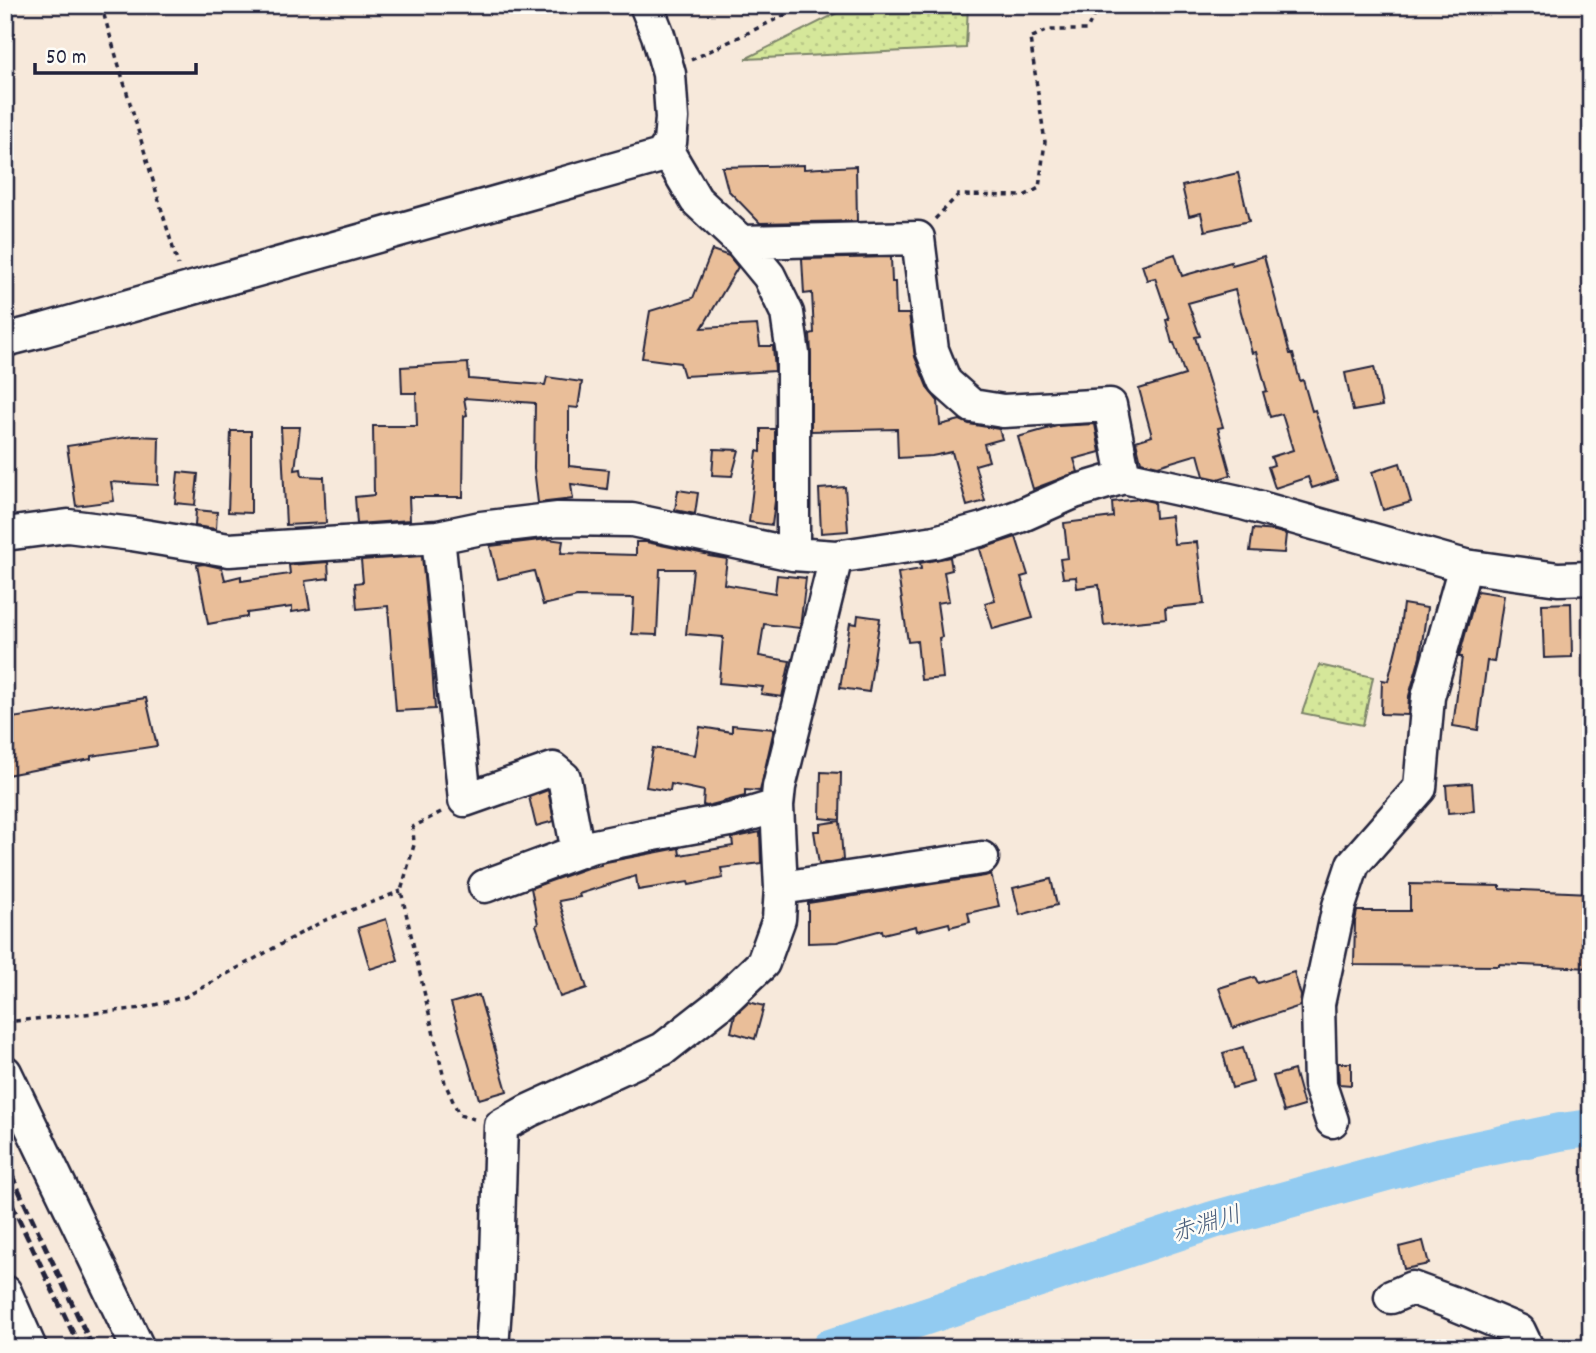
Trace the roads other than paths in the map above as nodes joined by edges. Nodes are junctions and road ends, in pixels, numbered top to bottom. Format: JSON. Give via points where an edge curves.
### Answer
{"nodes":[{"id":1,"x":646,"y":5,"type":"edge"},
{"id":2,"x":666,"y":149,"type":"junction"},
{"id":3,"x":741,"y":242,"type":"junction"},
{"id":4,"x":5,"y":340,"type":"edge"},
{"id":5,"x":1124,"y":477,"type":"junction"},
{"id":6,"x":5,"y":534,"type":"edge"},
{"id":7,"x":438,"y":537,"type":"junction"},
{"id":8,"x":793,"y":554,"type":"junction"},
{"id":9,"x":836,"y":556,"type":"junction"},
{"id":10,"x":1465,"y":566,"type":"junction"},
{"id":11,"x":1591,"y":578,"type":"edge"},
{"id":12,"x":778,"y":806,"type":"junction"},
{"id":13,"x":578,"y":852,"type":"junction"},
{"id":14,"x":982,"y":858,"type":"dead end"},
{"id":15,"x":485,"y":886,"type":"dead end"},
{"id":16,"x":781,"y":888,"type":"junction"},
{"id":17,"x":5,"y":1072,"type":"edge"},
{"id":18,"x":1332,"y":1121,"type":"dead end"},
{"id":19,"x":5,"y":1292,"type":"edge"},
{"id":20,"x":1391,"y":1297,"type":"dead end"},
{"id":21,"x":30,"y":1348,"type":"edge"},
{"id":22,"x":138,"y":1348,"type":"edge"},
{"id":23,"x":492,"y":1348,"type":"edge"},
{"id":24,"x":1527,"y":1348,"type":"edge"}],
"edges":[{"from":1,"to":2,"type":"street","via":[[668,71],[672,118]]},
{"from":2,"to":3,"type":"street","via":[[696,200]]},
{"from":2,"to":4,"type":"street","via":[[662,156]]},
{"from":3,"to":5,"type":"street","via":[[918,238],[932,350],[945,382],[972,407],[1003,411],[1110,405]]},
{"from":3,"to":8,"type":"street","via":[[769,276],[788,313],[793,354]]},
{"from":5,"to":9,"type":"street","via":[[935,542]]},
{"from":5,"to":10,"type":"street","via":[[1243,503]]},
{"from":6,"to":7,"type":"street","via":[[68,526],[229,550]]},
{"from":7,"to":8,"type":"street","via":[[558,519],[632,520]]},
{"from":7,"to":13,"type":"street","via":[[465,800],[553,769],[565,778]]},
{"from":8,"to":9,"type":"street"},
{"from":9,"to":12,"type":"street"},
{"from":10,"to":11,"type":"street","via":[[1558,579]]},
{"from":10,"to":18,"type":"street","via":[[1428,697],[1420,788],[1353,864],[1339,906],[1318,1004],[1320,1085]]},
{"from":12,"to":13,"type":"street"},
{"from":12,"to":16,"type":"street"},
{"from":13,"to":15,"type":"street"},
{"from":14,"to":16,"type":"street"},
{"from":16,"to":23,"type":"street","via":[[779,919],[762,963],[719,1005],[663,1049],[500,1126]]},
{"from":17,"to":22,"type":"street"},
{"from":19,"to":21,"type":"street"},
{"from":20,"to":24,"type":"street","via":[[1412,1288],[1450,1302],[1519,1331]]}]}
